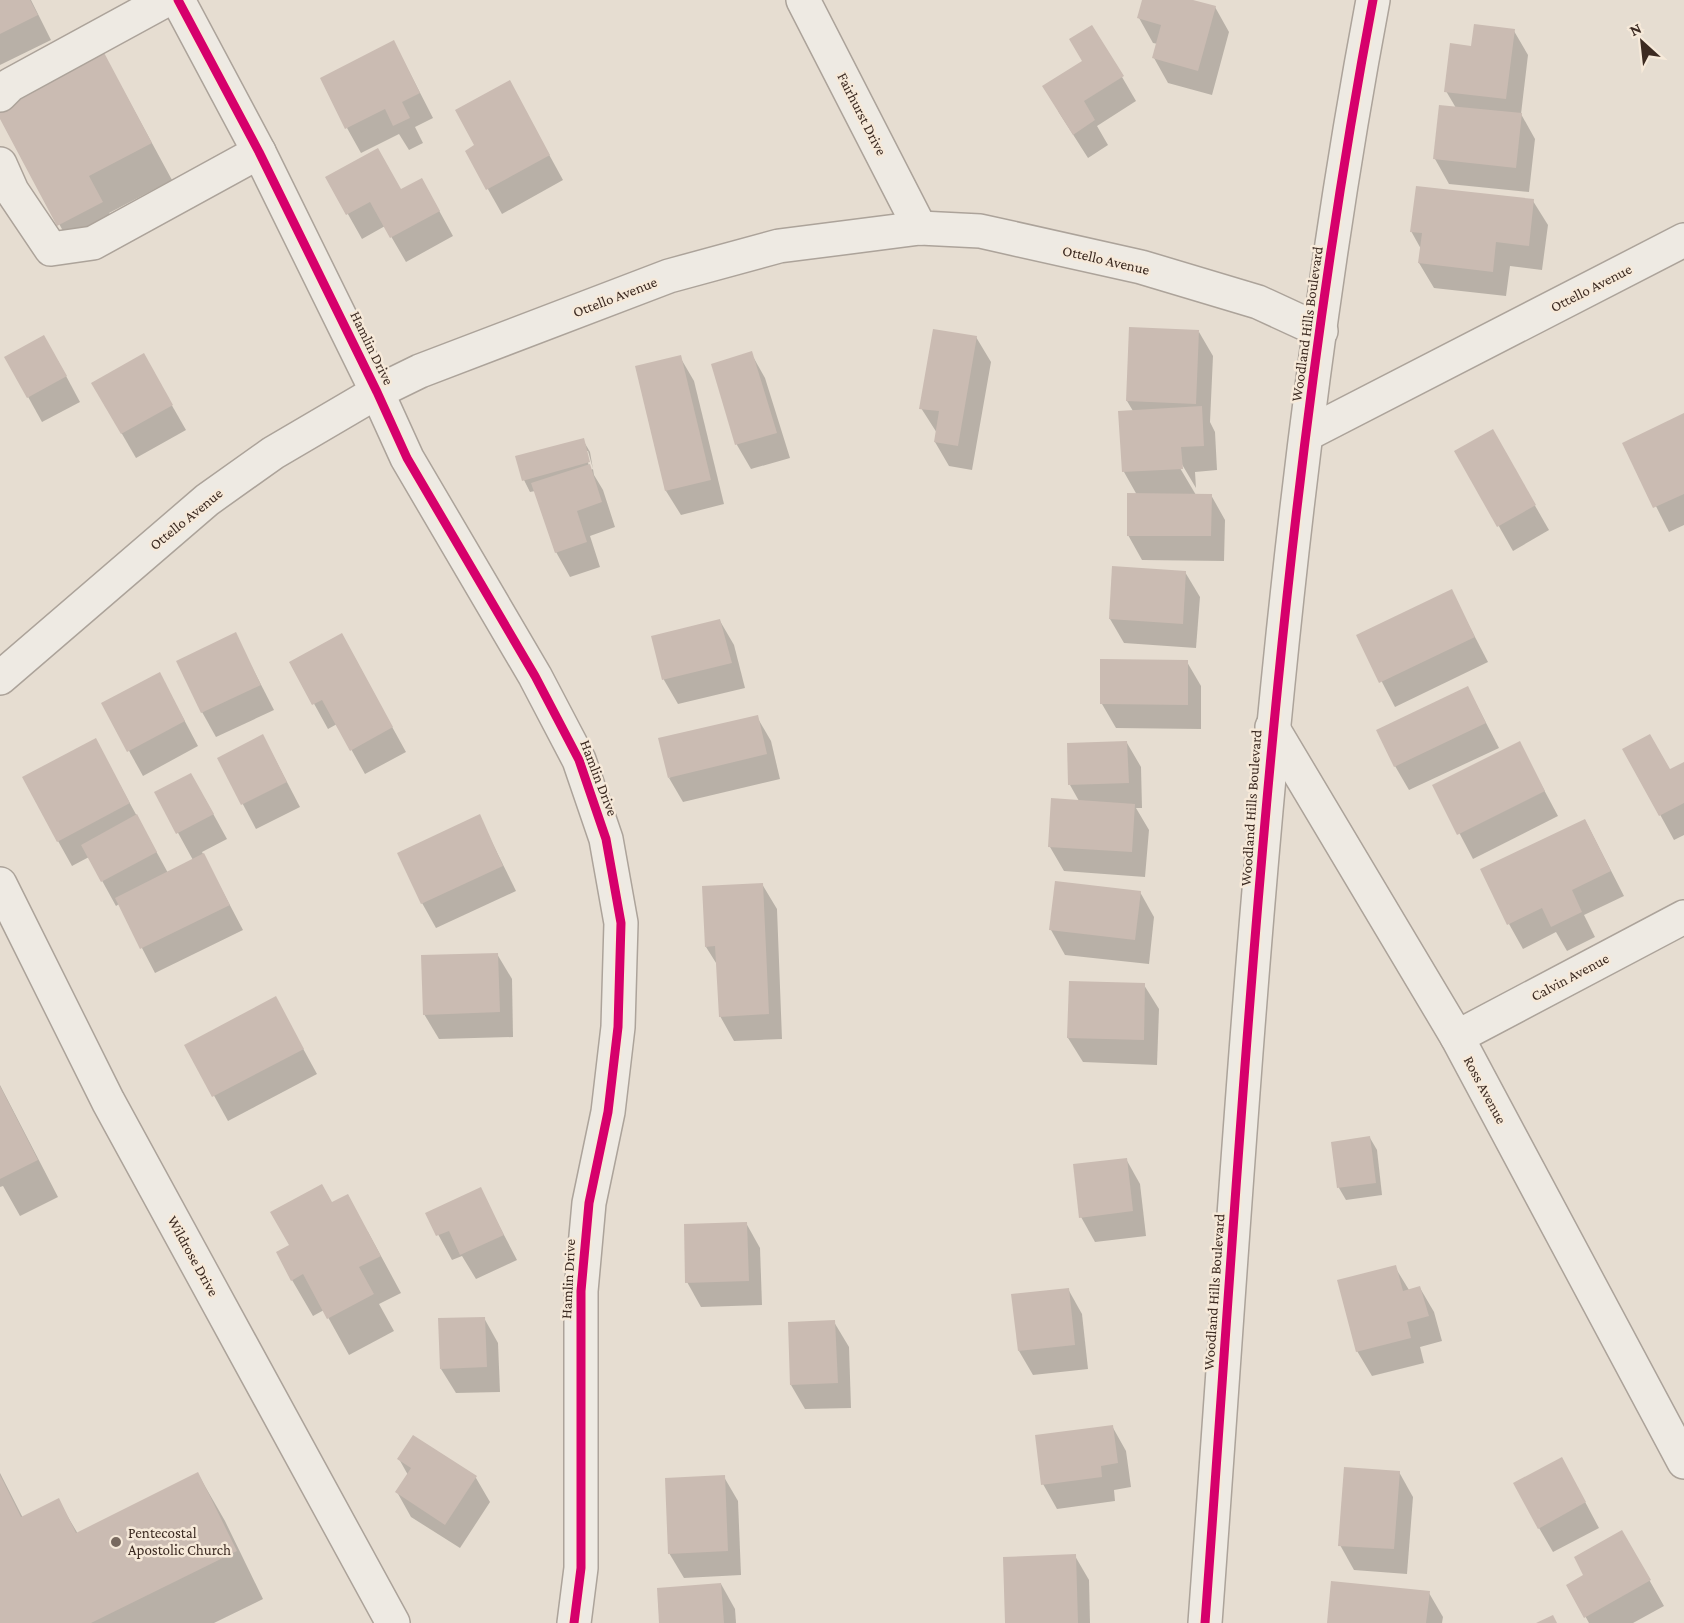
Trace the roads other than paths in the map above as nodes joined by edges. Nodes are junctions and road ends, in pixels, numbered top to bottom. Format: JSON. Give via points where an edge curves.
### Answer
{"nodes":[{"id":1,"x":166,"y":0,"type":"edge"},
{"id":2,"x":178,"y":0,"type":"edge"},
{"id":3,"x":803,"y":0,"type":"edge"},
{"id":4,"x":1373,"y":0,"type":"edge"},
{"id":5,"x":0,"y":95,"type":"edge"},
{"id":6,"x":259,"y":152,"type":"junction"},
{"id":7,"x":0,"y":164,"type":"edge"},
{"id":8,"x":920,"y":228,"type":"junction"},
{"id":9,"x":1684,"y":240,"type":"edge"},
{"id":10,"x":1321,"y":331,"type":"junction"},
{"id":11,"x":377,"y":392,"type":"junction"},
{"id":12,"x":1306,"y":434,"type":"junction"},
{"id":13,"x":0,"y":678,"type":"edge"},
{"id":14,"x":1272,"y":727,"type":"junction"},
{"id":15,"x":0,"y":885,"type":"edge"},
{"id":16,"x":1684,"y":917,"type":"edge"},
{"id":17,"x":1457,"y":1037,"type":"junction"},
{"id":18,"x":1684,"y":1462,"type":"edge"},
{"id":19,"x":393,"y":1623,"type":"edge"},
{"id":20,"x":574,"y":1623,"type":"edge"},
{"id":21,"x":1205,"y":1623,"type":"edge"}],
"edges":[{"from":1,"to":5,"type":"street","via":[[10,85]]},
{"from":2,"to":6,"type":"street","name":"Hamlin Drive"},
{"from":3,"to":8,"type":"street","name":"Fairhurst Drive"},
{"from":4,"to":10,"type":"street","name":"Woodland Hills Boulevard"},
{"from":6,"to":7,"type":"street","via":[[93,243],[51,249],[12,191]]},
{"from":6,"to":11,"type":"street","name":"Hamlin Drive"},
{"from":8,"to":10,"type":"street","name":"Ottello Avenue","via":[[980,231],[1142,267],[1258,302]]},
{"from":8,"to":11,"type":"street","name":"Ottello Avenue","via":[[779,246],[669,276],[420,371]]},
{"from":9,"to":12,"type":"street","name":"Ottello Avenue"},
{"from":10,"to":12,"type":"street","name":"Woodland Hills Boulevard"},
{"from":11,"to":13,"type":"street","name":"Ottello Avenue","via":[[273,453],[207,500]]},
{"from":11,"to":20,"type":"street","name":"Hamlin Drive","via":[[407,458],[535,676],[579,760],[606,839],[621,923],[618,1027],[608,1112],[589,1203],[581,1291],[581,1568]]},
{"from":12,"to":14,"type":"street","name":"Woodland Hills Boulevard"},
{"from":14,"to":17,"type":"street","name":"Ross Avenue"},
{"from":14,"to":21,"type":"street","name":"Woodland Hills Boulevard"},
{"from":15,"to":19,"type":"street","name":"Wildrose Drive","via":[[108,1101]]},
{"from":16,"to":17,"type":"street","name":"Calvin Avenue"},
{"from":17,"to":18,"type":"street","name":"Ross Avenue"}]}
